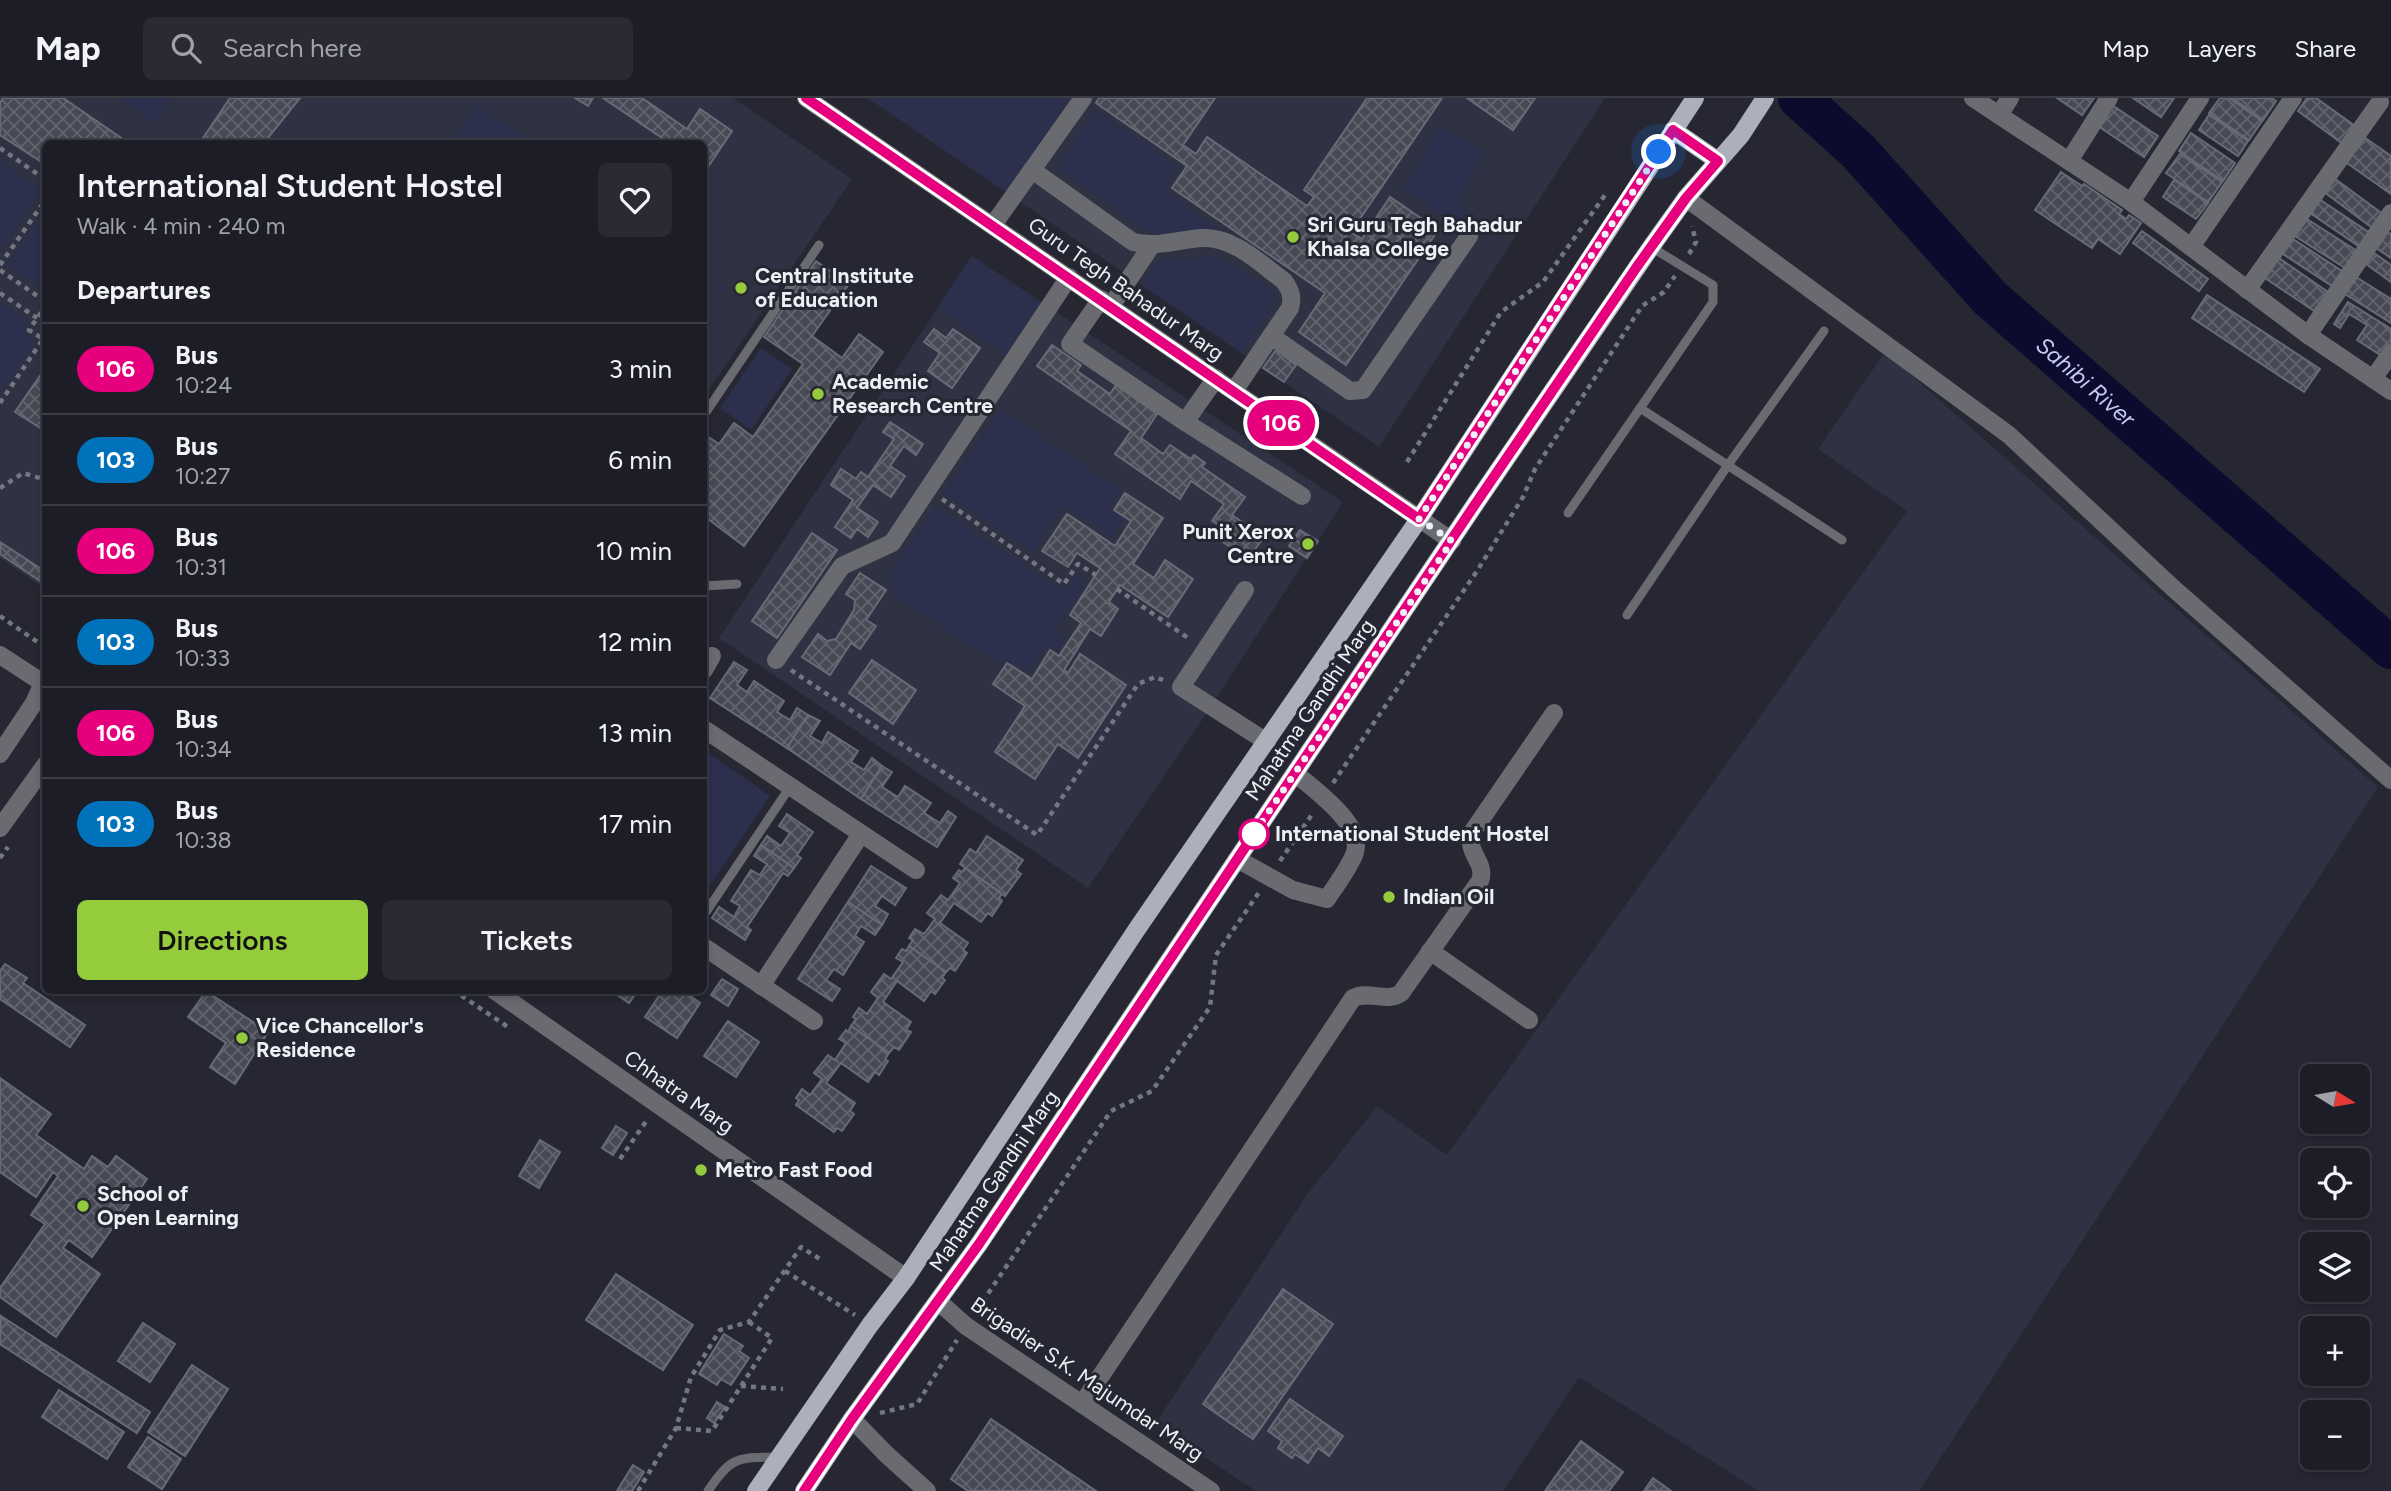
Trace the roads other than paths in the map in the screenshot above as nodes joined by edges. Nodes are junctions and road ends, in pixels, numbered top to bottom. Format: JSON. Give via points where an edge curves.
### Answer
{"nodes":[{"id":1,"x":806,"y":98,"type":"edge"},
{"id":2,"x":1083,"y":98,"type":"edge"},
{"id":3,"x":1765,"y":98,"type":"edge"},
{"id":4,"x":1973,"y":98,"type":"edge"},
{"id":5,"x":2010,"y":98,"type":"edge"},
{"id":6,"x":2109,"y":98,"type":"edge"},
{"id":7,"x":2200,"y":98,"type":"edge"},
{"id":8,"x":2293,"y":98,"type":"edge"},
{"id":9,"x":1691,"y":103,"type":"edge"},
{"id":10,"x":2382,"y":103,"type":"edge"},
{"id":11,"x":1999,"y":115,"type":"junction"},
{"id":12,"x":1673,"y":130,"type":"junction"},
{"id":13,"x":1718,"y":161,"type":"junction"},
{"id":14,"x":2068,"y":161,"type":"junction"},
{"id":15,"x":1032,"y":170,"type":"junction"},
{"id":16,"x":1686,"y":198,"type":"junction"},
{"id":17,"x":2131,"y":202,"type":"junction"},
{"id":18,"x":2391,"y":213,"type":"edge"},
{"id":19,"x":993,"y":225,"type":"junction"},
{"id":20,"x":1469,"y":236,"type":"dead end"},
{"id":21,"x":819,"y":245,"type":"dead end"},
{"id":22,"x":1151,"y":246,"type":"junction"},
{"id":23,"x":1651,"y":247,"type":"junction"},
{"id":24,"x":2191,"y":247,"type":"junction"},
{"id":25,"x":1069,"y":277,"type":"junction"},
{"id":26,"x":2247,"y":290,"type":"junction"},
{"id":27,"x":1106,"y":303,"type":"junction"},
{"id":28,"x":1824,"y":331,"type":"dead end"},
{"id":29,"x":2308,"y":334,"type":"junction"},
{"id":30,"x":1271,"y":336,"type":"junction"},
{"id":31,"x":2391,"y":352,"type":"edge"},
{"id":32,"x":1216,"y":378,"type":"junction"},
{"id":33,"x":2373,"y":379,"type":"junction"},
{"id":34,"x":1234,"y":391,"type":"junction"},
{"id":35,"x":2391,"y":391,"type":"edge"},
{"id":36,"x":1640,"y":408,"type":"junction"},
{"id":37,"x":707,"y":411,"type":"edge"},
{"id":38,"x":1185,"y":422,"type":"junction"},
{"id":39,"x":1728,"y":465,"type":"junction"},
{"id":40,"x":1302,"y":496,"type":"dead end"},
{"id":41,"x":1568,"y":513,"type":"dead end"},
{"id":42,"x":1419,"y":519,"type":"junction"},
{"id":43,"x":1842,"y":540,"type":"dead end"},
{"id":44,"x":1452,"y":541,"type":"junction"},
{"id":45,"x":737,"y":584,"type":"dead end"},
{"id":46,"x":707,"y":586,"type":"edge"},
{"id":47,"x":1245,"y":590,"type":"dead end"},
{"id":48,"x":1627,"y":615,"type":"dead end"},
{"id":49,"x":0,"y":655,"type":"edge"},
{"id":50,"x":776,"y":660,"type":"road end"},
{"id":51,"x":42,"y":683,"type":"edge"},
{"id":52,"x":42,"y":688,"type":"edge"},
{"id":53,"x":1554,"y":713,"type":"dead end"},
{"id":54,"x":707,"y":731,"type":"edge"},
{"id":55,"x":1267,"y":743,"type":"junction"},
{"id":56,"x":0,"y":754,"type":"edge"},
{"id":57,"x":42,"y":770,"type":"edge"},
{"id":58,"x":1294,"y":773,"type":"junction"},
{"id":59,"x":2391,"y":779,"type":"edge"},
{"id":60,"x":790,"y":787,"type":"junction"},
{"id":61,"x":0,"y":828,"type":"edge"},
{"id":62,"x":862,"y":834,"type":"junction"},
{"id":63,"x":1237,"y":859,"type":"junction"},
{"id":64,"x":916,"y":870,"type":"dead end"},
{"id":65,"x":707,"y":911,"type":"edge"},
{"id":66,"x":707,"y":949,"type":"edge"},
{"id":67,"x":1430,"y":951,"type":"junction"},
{"id":68,"x":761,"y":986,"type":"junction"},
{"id":69,"x":500,"y":994,"type":"edge"},
{"id":70,"x":1530,"y":1020,"type":"dead end"},
{"id":71,"x":814,"y":1021,"type":"dead end"},
{"id":72,"x":906,"y":1278,"type":"junction"},
{"id":73,"x":939,"y":1302,"type":"junction"},
{"id":74,"x":1082,"y":1404,"type":"junction"},
{"id":75,"x":852,"y":1419,"type":"junction"},
{"id":76,"x":779,"y":1457,"type":"junction"},
{"id":77,"x":708,"y":1491,"type":"edge"},
{"id":78,"x":756,"y":1491,"type":"edge"},
{"id":79,"x":804,"y":1491,"type":"edge"},
{"id":80,"x":927,"y":1491,"type":"edge"},
{"id":81,"x":1211,"y":1491,"type":"edge"}],
"edges":[{"from":1,"to":19,"type":"street","name":"Guru Tegh Bahadur Marg"},
{"from":2,"to":15,"type":"street"},
{"from":3,"to":13,"type":"main road","name":"Mahatma Gandhi Marg"},
{"from":4,"to":11,"type":"street"},
{"from":5,"to":11,"type":"street"},
{"from":6,"to":14,"type":"street"},
{"from":7,"to":17,"type":"street"},
{"from":8,"to":24,"type":"street"},
{"from":9,"to":12,"type":"main road","name":"Mahatma Gandhi Marg"},
{"from":10,"to":26,"type":"street"},
{"from":11,"to":14,"type":"street"},
{"from":12,"to":13,"type":"main road"},
{"from":12,"to":42,"type":"main road","name":"Mahatma Gandhi Marg"},
{"from":13,"to":16,"type":"main road","name":"Mahatma Gandhi Marg"},
{"from":14,"to":17,"type":"street"},
{"from":15,"to":19,"type":"street"},
{"from":15,"to":22,"type":"street","via":[[1133,242]]},
{"from":16,"to":23,"type":"main road","name":"Mahatma Gandhi Marg"},
{"from":16,"to":59,"type":"street","via":[[2009,435],[2173,589]]},
{"from":17,"to":24,"type":"street"},
{"from":18,"to":29,"type":"street"},
{"from":19,"to":25,"type":"street","name":"Guru Tegh Bahadur Marg"},
{"from":20,"to":30,"type":"street","via":[[1363,390],[1350,391]]},
{"from":21,"to":37,"type":"lane"},
{"from":22,"to":27,"type":"street"},
{"from":22,"to":30,"type":"street","via":[[1204,238],[1226,241],[1284,281],[1293,300]]},
{"from":23,"to":36,"type":"lane","via":[[1713,285],[1713,302]]},
{"from":23,"to":44,"type":"main road","name":"Mahatma Gandhi Marg"},
{"from":24,"to":26,"type":"street"},
{"from":25,"to":27,"type":"street","name":"Guru Tegh Bahadur Marg"},
{"from":25,"to":50,"type":"street","via":[[892,543],[842,566]]},
{"from":26,"to":29,"type":"street"},
{"from":27,"to":32,"type":"street","name":"Guru Tegh Bahadur Marg"},
{"from":27,"to":38,"type":"street","via":[[1070,344]]},
{"from":28,"to":39,"type":"lane"},
{"from":29,"to":33,"type":"street"},
{"from":30,"to":34,"type":"street"},
{"from":31,"to":33,"type":"street"},
{"from":32,"to":34,"type":"street","name":"Guru Tegh Bahadur Marg"},
{"from":32,"to":38,"type":"street"},
{"from":33,"to":35,"type":"street"},
{"from":34,"to":42,"type":"street","name":"Guru Tegh Bahadur Marg"},
{"from":36,"to":39,"type":"lane"},
{"from":36,"to":41,"type":"lane"},
{"from":38,"to":40,"type":"street"},
{"from":39,"to":43,"type":"lane"},
{"from":39,"to":48,"type":"lane"},
{"from":42,"to":44,"type":"street","name":"Guru Tegh Bahadur Marg"},
{"from":42,"to":55,"type":"main road","name":"Mahatma Gandhi Marg"},
{"from":44,"to":58,"type":"main road","name":"Mahatma Gandhi Marg"},
{"from":45,"to":46,"type":"lane"},
{"from":47,"to":55,"type":"street","via":[[1181,687]]},
{"from":49,"to":51,"type":"street"},
{"from":52,"to":56,"type":"street"},
{"from":53,"to":67,"type":"street","via":[[1472,831],[1469,846],[1482,876]]},
{"from":54,"to":60,"type":"street"},
{"from":55,"to":72,"type":"main road","name":"Mahatma Gandhi Marg","via":[[1137,929]]},
{"from":57,"to":61,"type":"street"},
{"from":58,"to":63,"type":"main road","name":"Mahatma Gandhi Marg"},
{"from":58,"to":63,"type":"street","via":[[1343,815],[1354,833],[1356,851],[1327,899],[1293,890]]},
{"from":60,"to":62,"type":"street"},
{"from":60,"to":65,"type":"lane"},
{"from":62,"to":64,"type":"street"},
{"from":62,"to":68,"type":"street"},
{"from":63,"to":73,"type":"main road","name":"Mahatma Gandhi Marg"},
{"from":66,"to":68,"type":"street"},
{"from":67,"to":70,"type":"street"},
{"from":67,"to":74,"type":"street","via":[[1396,996],[1353,998]]},
{"from":68,"to":71,"type":"street"},
{"from":69,"to":72,"type":"street","name":"Chhatra Marg"},
{"from":72,"to":76,"type":"main road","name":"Mahatma Gandhi Marg"},
{"from":73,"to":74,"type":"street","name":"Brigadier S.K. Majumdar Marg"},
{"from":73,"to":75,"type":"main road","name":"Mahatma Gandhi Marg"},
{"from":74,"to":81,"type":"street","name":"Brigadier S.K. Majumdar Marg"},
{"from":75,"to":79,"type":"main road","name":"Mahatma Gandhi Marg"},
{"from":75,"to":80,"type":"street"},
{"from":76,"to":77,"type":"lane","via":[[740,1458],[727,1465]]},
{"from":76,"to":78,"type":"main road","name":"Mahatma Gandhi Marg"}]}
